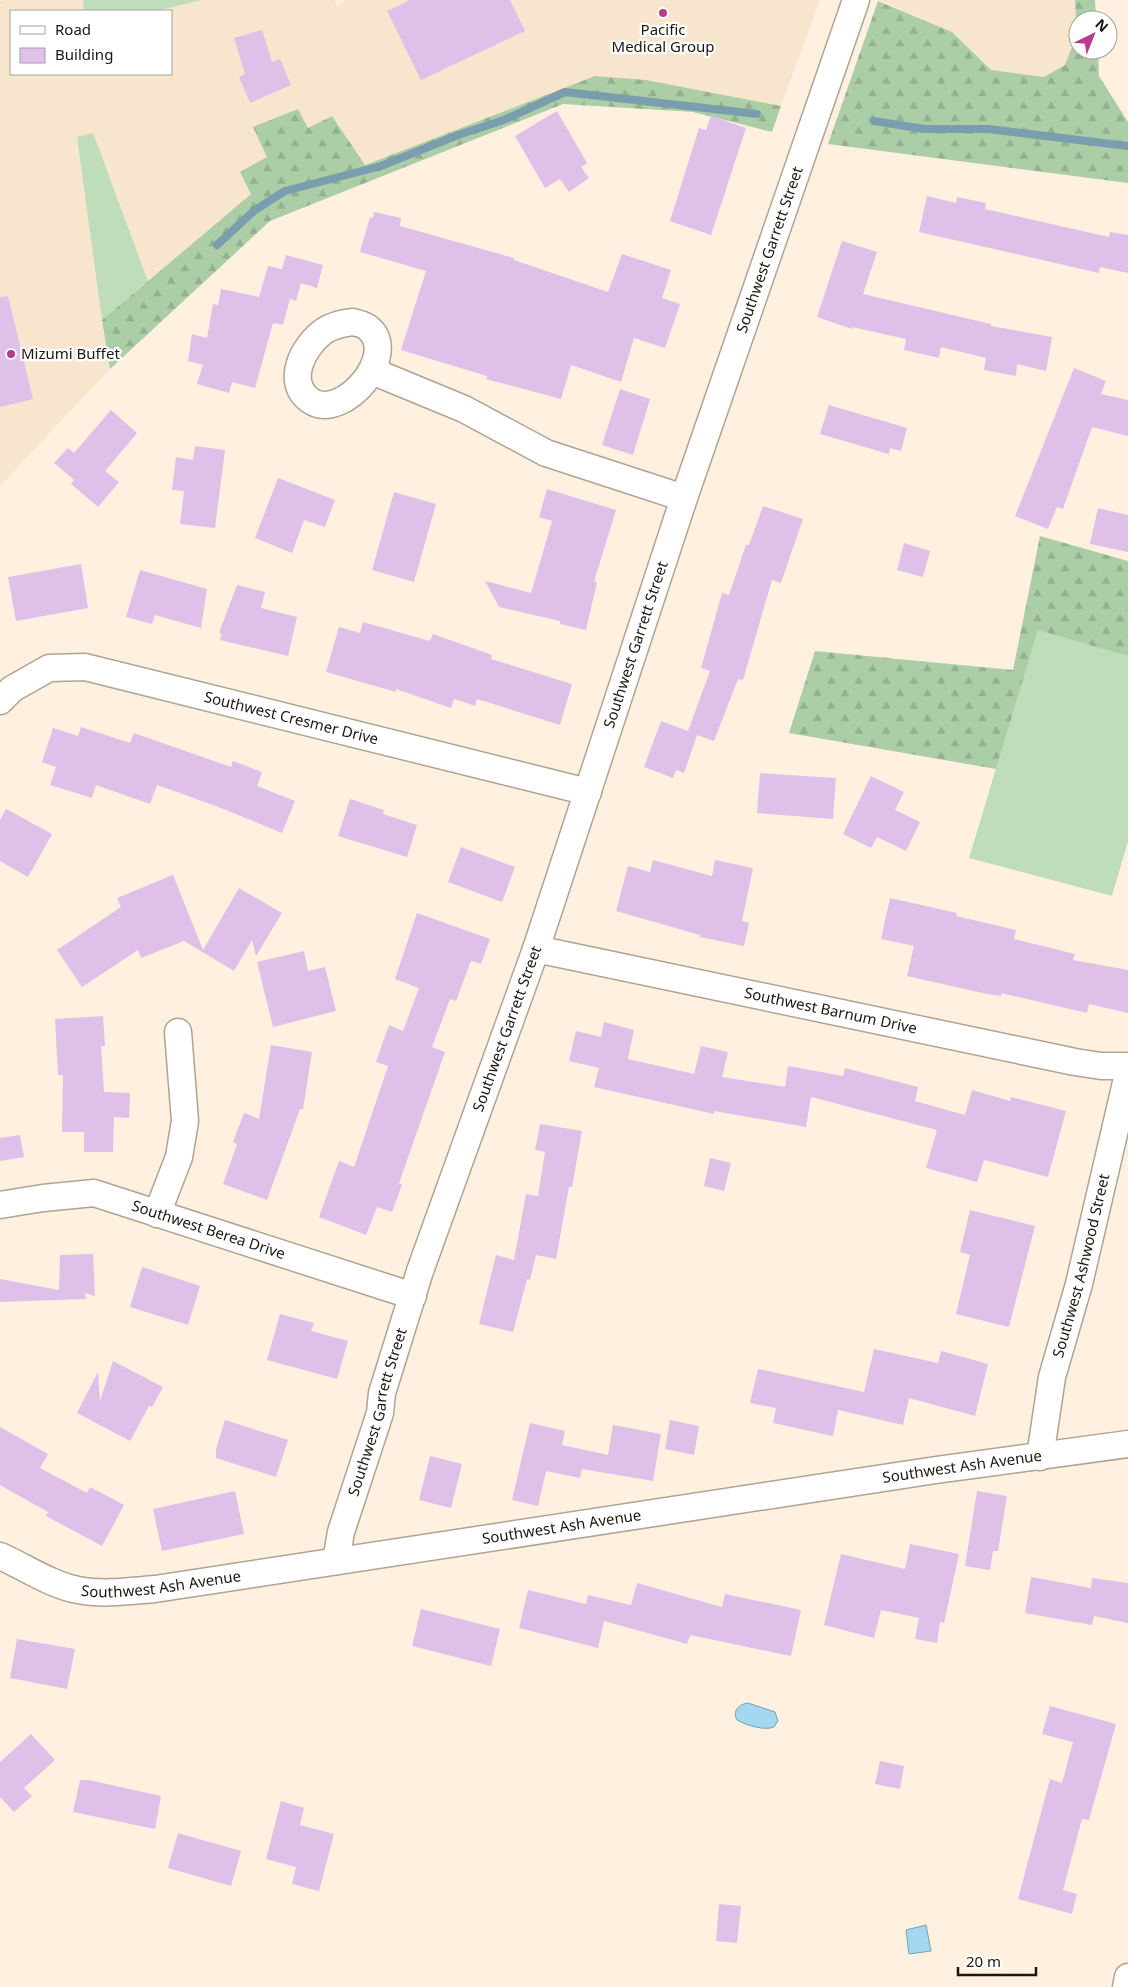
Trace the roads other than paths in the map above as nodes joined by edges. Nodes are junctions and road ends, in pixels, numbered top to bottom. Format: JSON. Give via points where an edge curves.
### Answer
{"nodes":[{"id":1,"x":856,"y":0,"type":"edge"},
{"id":2,"x":372,"y":372,"type":"dead end"},
{"id":3,"x":684,"y":498,"type":"junction"},
{"id":4,"x":0,"y":701,"type":"edge"},
{"id":5,"x":588,"y":792,"type":"junction"},
{"id":6,"x":536,"y":949,"type":"junction"},
{"id":7,"x":178,"y":1032,"type":"dead end"},
{"id":8,"x":1128,"y":1066,"type":"edge"},
{"id":9,"x":1128,"y":1074,"type":"edge"},
{"id":10,"x":0,"y":1205,"type":"edge"},
{"id":11,"x":157,"y":1214,"type":"junction"},
{"id":12,"x":413,"y":1296,"type":"junction"},
{"id":13,"x":1128,"y":1444,"type":"edge"},
{"id":14,"x":1040,"y":1457,"type":"junction"},
{"id":15,"x":0,"y":1556,"type":"edge"},
{"id":16,"x":336,"y":1560,"type":"junction"},
{"id":17,"x":1128,"y":1977,"type":"edge"},
{"id":18,"x":1126,"y":1987,"type":"edge"}],
"edges":[{"from":1,"to":3,"type":"street","name":"Southwest Garrett Street"},
{"from":2,"to":3,"type":"street","via":[[464,409],[546,453]]},
{"from":3,"to":5,"type":"street","name":"Southwest Garrett Street"},
{"from":4,"to":5,"type":"street","name":"Southwest Cresmer Drive","via":[[12,688],[49,668],[85,667]]},
{"from":5,"to":6,"type":"street","name":"Southwest Garrett Street"},
{"from":6,"to":8,"type":"street","name":"Southwest Barnum Drive","via":[[1075,1062]]},
{"from":6,"to":12,"type":"street","name":"Southwest Garrett Street"},
{"from":7,"to":11,"type":"street","via":[[185,1122],[179,1157]]},
{"from":9,"to":14,"type":"street","name":"Southwest Ashwood Street","via":[[1079,1284],[1052,1376]]},
{"from":10,"to":11,"type":"street","name":"Southwest Berea Drive","via":[[94,1193]]},
{"from":11,"to":12,"type":"street","name":"Southwest Berea Drive"},
{"from":12,"to":16,"type":"street","name":"Southwest Garrett Street","via":[[382,1393],[380,1413],[341,1532]]},
{"from":13,"to":14,"type":"street","name":"Southwest Ash Avenue"},
{"from":14,"to":16,"type":"street","name":"Southwest Ash Avenue"},
{"from":15,"to":16,"type":"street","name":"Southwest Ash Avenue","via":[[62,1585],[97,1593],[155,1589]]},
{"from":17,"to":18,"type":"street"}]}
